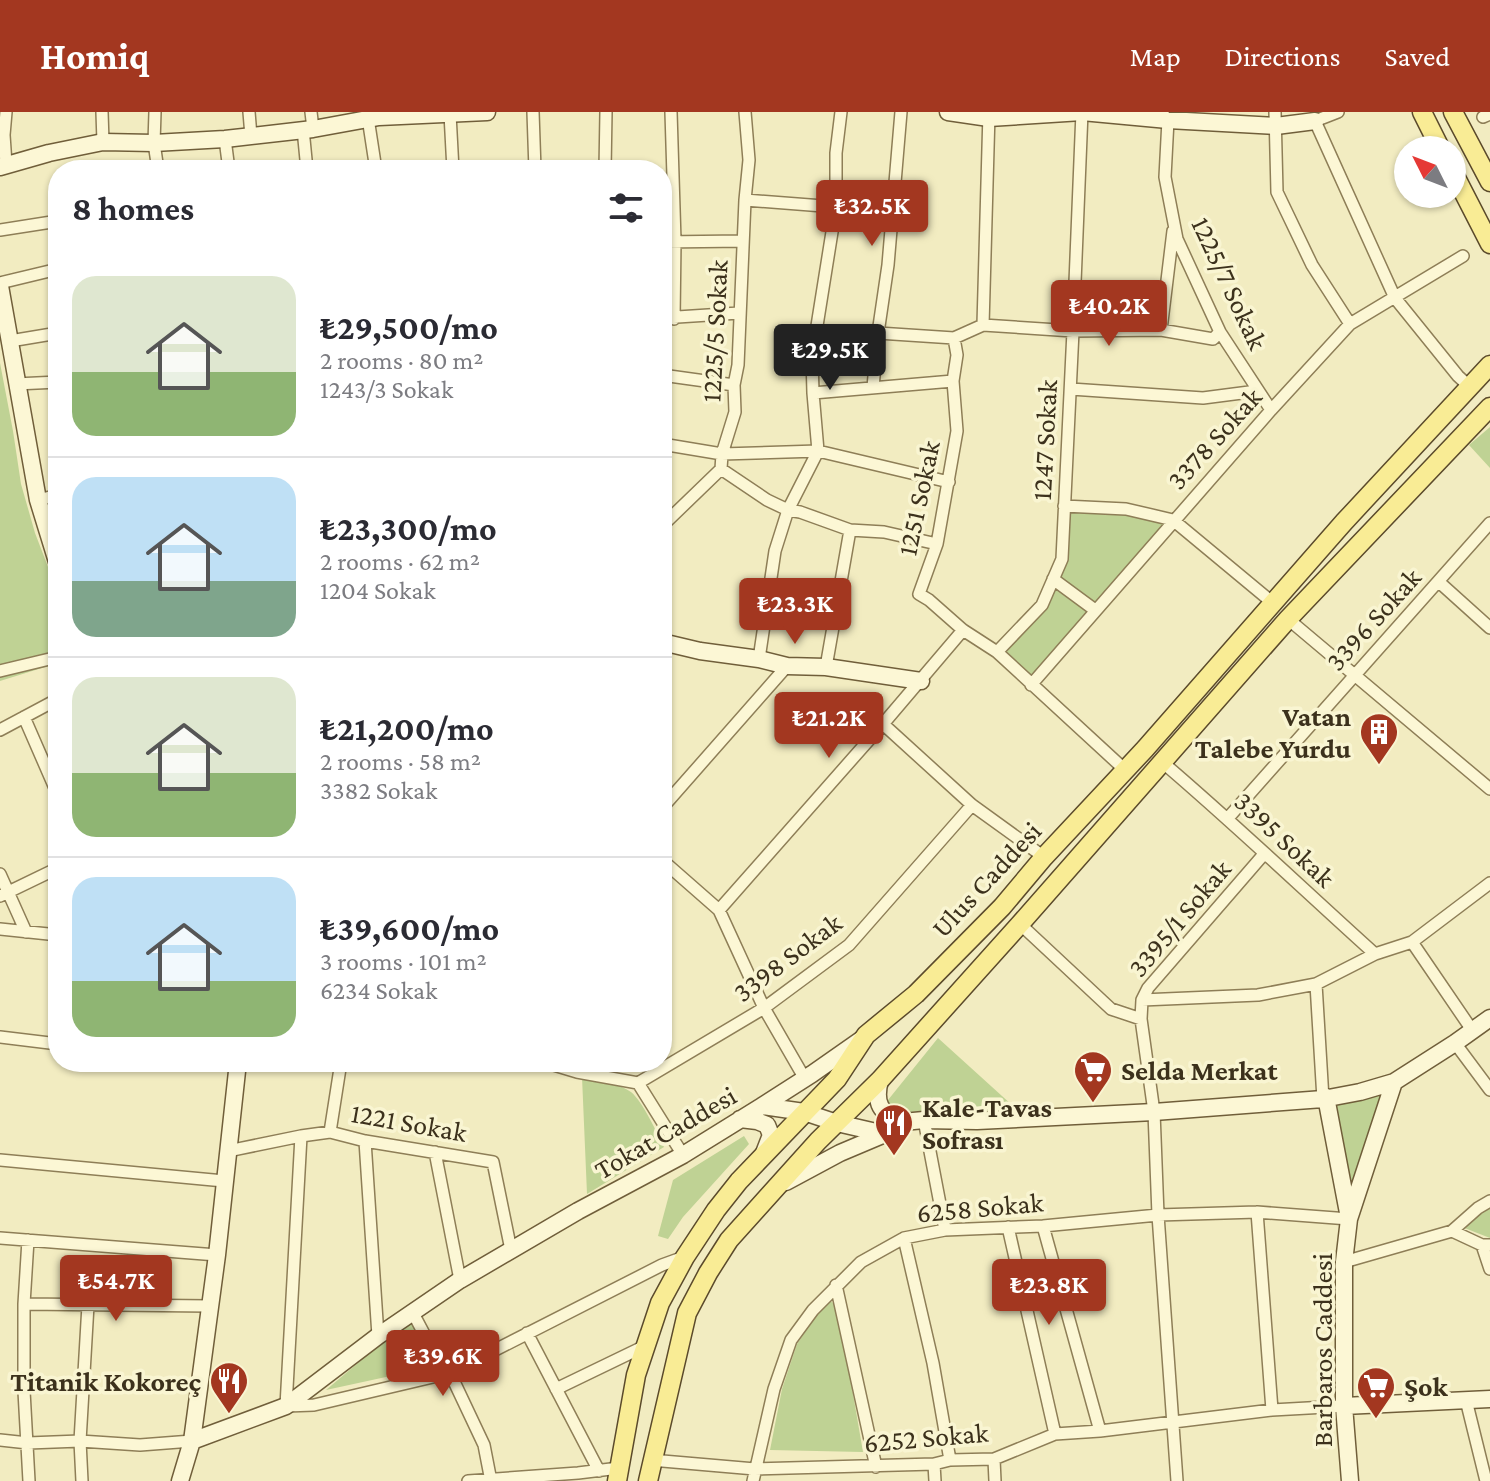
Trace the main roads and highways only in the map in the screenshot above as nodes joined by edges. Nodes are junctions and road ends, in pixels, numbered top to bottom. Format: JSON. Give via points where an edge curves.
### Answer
{"nodes":[{"id":1,"x":487,"y":112,"type":"edge"},
{"id":2,"x":948,"y":112,"type":"edge"},
{"id":3,"x":1082,"y":112,"type":"edge"},
{"id":4,"x":1422,"y":112,"type":"edge"},
{"id":5,"x":1453,"y":112,"type":"edge"},
{"id":6,"x":989,"y":115,"type":"edge"},
{"id":7,"x":375,"y":116,"type":"edge"},
{"id":8,"x":1194,"y":116,"type":"edge"},
{"id":9,"x":1275,"y":119,"type":"edge"},
{"id":10,"x":1315,"y":121,"type":"road end"},
{"id":11,"x":309,"y":123,"type":"edge"},
{"id":12,"x":1434,"y":136,"type":"edge"},
{"id":13,"x":3,"y":165,"type":"edge"},
{"id":14,"x":1490,"y":182,"type":"edge"},
{"id":15,"x":1466,"y":197,"type":"edge"},
{"id":16,"x":1490,"y":244,"type":"edge"},
{"id":17,"x":0,"y":285,"type":"edge"},
{"id":18,"x":1490,"y":351,"type":"edge"},
{"id":19,"x":1490,"y":365,"type":"edge"},
{"id":20,"x":1474,"y":384,"type":"junction"},
{"id":21,"x":1490,"y":407,"type":"edge"},
{"id":22,"x":48,"y":532,"type":"edge"},
{"id":23,"x":672,"y":644,"type":"edge"},
{"id":24,"x":921,"y":681,"type":"road end"},
{"id":25,"x":1490,"y":1018,"type":"edge"},
{"id":26,"x":866,"y":1035,"type":"junction"},
{"id":27,"x":237,"y":1072,"type":"edge"},
{"id":28,"x":880,"y":1080,"type":"junction"},
{"id":29,"x":1394,"y":1082,"type":"junction"},
{"id":30,"x":1324,"y":1098,"type":"junction"},
{"id":31,"x":762,"y":1106,"type":"junction"},
{"id":32,"x":804,"y":1112,"type":"junction"},
{"id":33,"x":740,"y":1119,"type":"junction"},
{"id":34,"x":903,"y":1122,"type":"junction"},
{"id":35,"x":837,"y":1123,"type":"junction"},
{"id":36,"x":885,"y":1134,"type":"junction"},
{"id":37,"x":760,"y":1160,"type":"junction"},
{"id":38,"x":777,"y":1186,"type":"junction"},
{"id":39,"x":1349,"y":1219,"type":"junction"},
{"id":40,"x":1490,"y":1399,"type":"edge"},
{"id":41,"x":1344,"y":1406,"type":"junction"},
{"id":42,"x":192,"y":1441,"type":"junction"},
{"id":43,"x":618,"y":1474,"type":"edge"},
{"id":44,"x":180,"y":1481,"type":"edge"},
{"id":45,"x":648,"y":1481,"type":"edge"},
{"id":46,"x":1350,"y":1481,"type":"edge"}],
"edges":[{"from":1,"to":7,"type":"main road"},
{"from":2,"to":6,"type":"main road"},
{"from":3,"to":6,"type":"main road"},
{"from":3,"to":8,"type":"main road","via":[[1168,120]]},
{"from":4,"to":12,"type":"main road"},
{"from":5,"to":14,"type":"main road"},
{"from":7,"to":11,"type":"main road"},
{"from":8,"to":9,"type":"main road"},
{"from":9,"to":10,"type":"main road"},
{"from":11,"to":13,"type":"main road","via":[[225,139],[103,142]]},
{"from":15,"to":16,"type":"main road"},
{"from":17,"to":22,"type":"main road"},
{"from":18,"to":20,"type":"main road"},
{"from":19,"to":20,"type":"main road","name":"Ulus Caddesi"},
{"from":20,"to":26,"type":"main road","name":"Ulus Caddesi","via":[[1344,522],[1002,907],[916,994]]},
{"from":21,"to":28,"type":"main road","name":"Ulus Caddesi","via":[[1288,619]]},
{"from":23,"to":24,"type":"main road","via":[[787,666]]},
{"from":25,"to":29,"type":"main road"},
{"from":26,"to":31,"type":"main road"},
{"from":26,"to":32,"type":"main road","name":"Ulus Caddesi","via":[[837,1079]]},
{"from":27,"to":42,"type":"main road"},
{"from":28,"to":34,"type":"main road","via":[[882,1110]]},
{"from":28,"to":35,"type":"main road","name":"Ulus Caddesi"},
{"from":29,"to":30,"type":"main road"},
{"from":29,"to":39,"type":"main road","name":"Barbaros Caddesi"},
{"from":30,"to":34,"type":"main road","via":[[1154,1112]]},
{"from":30,"to":39,"type":"main road","name":"Barbaros Caddesi"},
{"from":31,"to":32,"type":"main road","name":"Tokat Caddesi"},
{"from":31,"to":33,"type":"main road","name":"Tokat Caddesi"},
{"from":32,"to":35,"type":"main road","name":"Tokat Caddesi"},
{"from":32,"to":37,"type":"main road","name":"Ulus Caddesi"},
{"from":33,"to":37,"type":"main road","via":[[763,1123],[770,1130]]},
{"from":33,"to":42,"type":"main road","name":"Tokat Caddesi","via":[[460,1280],[286,1406]]},
{"from":34,"to":36,"type":"main road"},
{"from":35,"to":36,"type":"main road","name":"Tokat Caddesi"},
{"from":35,"to":38,"type":"main road","name":"Ulus Caddesi"},
{"from":36,"to":38,"type":"main road"},
{"from":37,"to":43,"type":"main road","name":"Ulus Caddesi","via":[[716,1210],[660,1303],[636,1375]]},
{"from":38,"to":45,"type":"main road","name":"Ulus Caddesi","via":[[729,1240],[687,1313]]},
{"from":39,"to":41,"type":"main road","name":"Barbaros Caddesi"},
{"from":40,"to":41,"type":"main road"},
{"from":41,"to":46,"type":"main road","name":"Barbaros Caddesi"},
{"from":42,"to":44,"type":"main road"}]}
